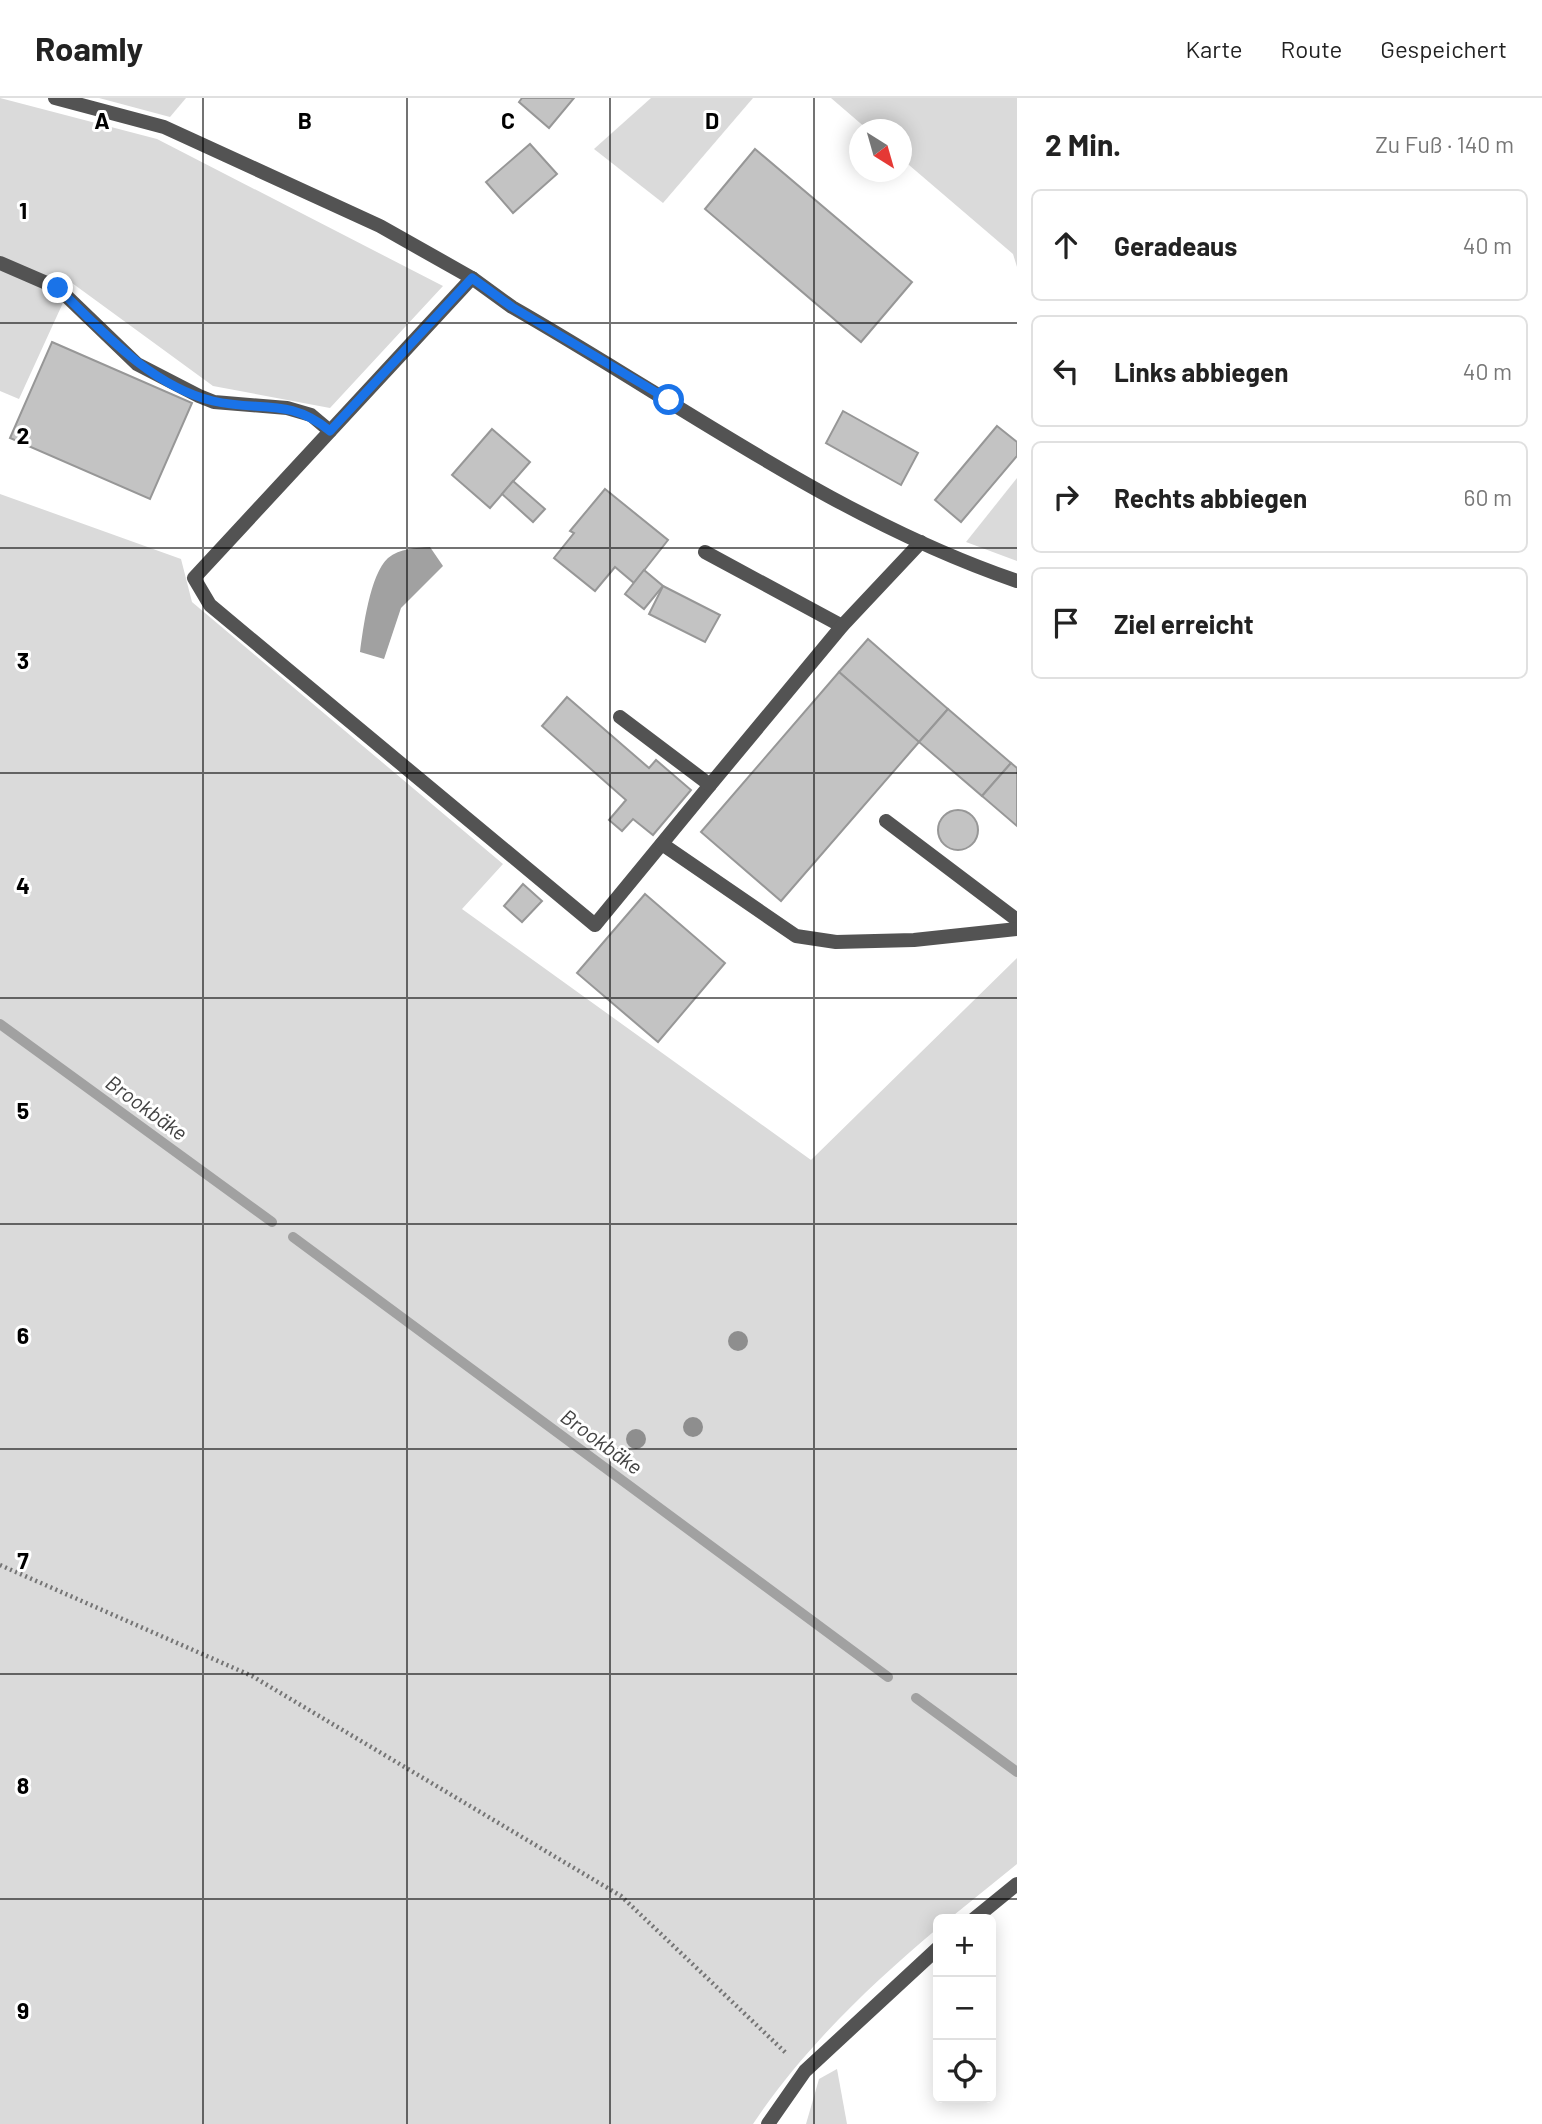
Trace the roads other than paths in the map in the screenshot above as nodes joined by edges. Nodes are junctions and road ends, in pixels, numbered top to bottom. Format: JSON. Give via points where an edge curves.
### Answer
{"nodes":[{"id":1,"x":55,"y":98,"type":"edge"},
{"id":2,"x":0,"y":263,"type":"edge"},
{"id":3,"x":472,"y":278,"type":"junction"},
{"id":4,"x":330,"y":431,"type":"junction"},
{"id":5,"x":921,"y":542,"type":"junction"},
{"id":6,"x":705,"y":552,"type":"dead end"},
{"id":7,"x":1017,"y":581,"type":"edge"},
{"id":8,"x":842,"y":626,"type":"junction"},
{"id":9,"x":620,"y":717,"type":"dead end"},
{"id":10,"x":710,"y":785,"type":"junction"},
{"id":11,"x":886,"y":821,"type":"dead end"},
{"id":12,"x":662,"y":844,"type":"junction"},
{"id":13,"x":1017,"y":920,"type":"edge"},
{"id":14,"x":1017,"y":929,"type":"edge"},
{"id":15,"x":1017,"y":1884,"type":"edge"},
{"id":16,"x":980,"y":1914,"type":"edge"},
{"id":17,"x":933,"y":1953,"type":"edge"},
{"id":18,"x":768,"y":2124,"type":"edge"}],
"edges":[{"from":1,"to":3,"type":"street","via":[[164,127],[380,226]]},
{"from":2,"to":4,"type":"street","via":[[58,288],[136,364],[199,396],[287,408],[311,415]]},
{"from":3,"to":4,"type":"street"},
{"from":3,"to":5,"type":"street","via":[[512,307],[819,491]]},
{"from":4,"to":12,"type":"street","via":[[194,578],[210,605],[595,925]]},
{"from":5,"to":7,"type":"street"},
{"from":5,"to":8,"type":"street"},
{"from":6,"to":8,"type":"street"},
{"from":8,"to":10,"type":"street"},
{"from":9,"to":10,"type":"street"},
{"from":10,"to":12,"type":"street"},
{"from":11,"to":13,"type":"street"},
{"from":12,"to":14,"type":"street","via":[[796,936],[836,942],[914,940]]},
{"from":15,"to":16,"type":"street"},
{"from":17,"to":18,"type":"street","via":[[805,2071]]}]}
